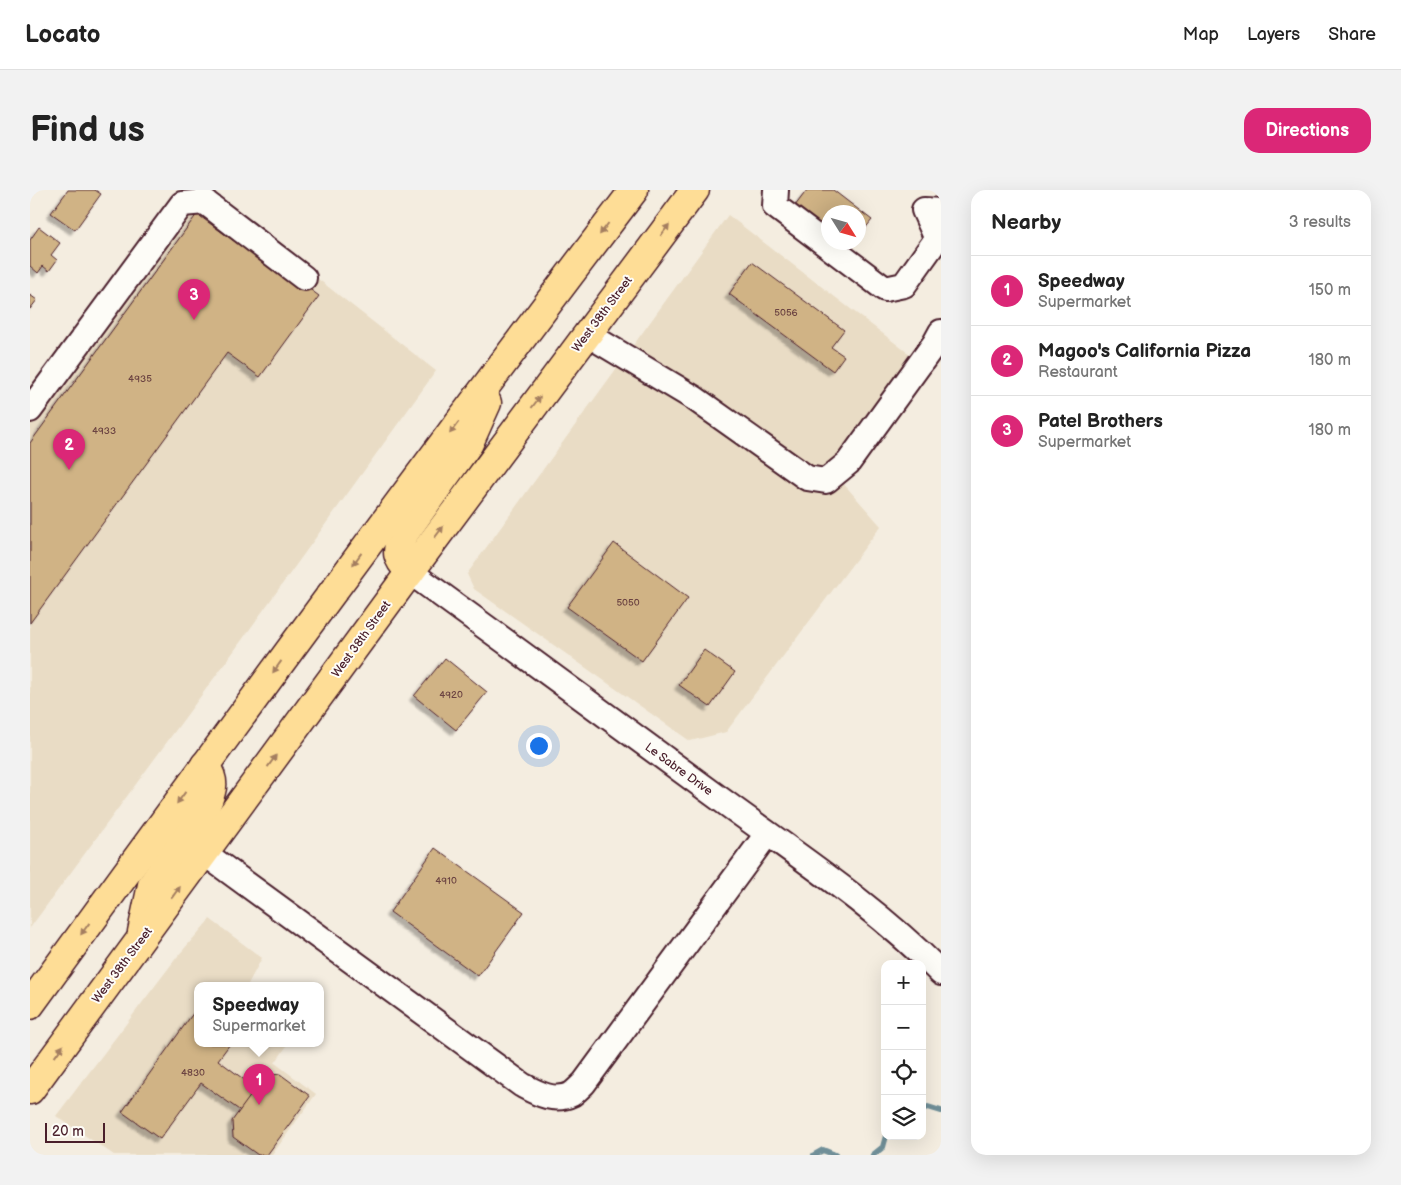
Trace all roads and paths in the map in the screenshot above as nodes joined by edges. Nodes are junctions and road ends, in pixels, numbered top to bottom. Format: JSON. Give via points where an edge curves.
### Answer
{"nodes":[{"id":1,"x":634,"y":190,"type":"edge"},
{"id":2,"x":695,"y":190,"type":"edge"},
{"id":3,"x":776,"y":190,"type":"edge"},
{"id":4,"x":941,"y":211,"type":"edge"},
{"id":5,"x":939,"y":236,"type":"edge"},
{"id":6,"x":304,"y":278,"type":"dead end"},
{"id":7,"x":941,"y":332,"type":"edge"},
{"id":8,"x":587,"y":334,"type":"junction"},
{"id":9,"x":514,"y":348,"type":"junction"},
{"id":10,"x":30,"y":410,"type":"edge"},
{"id":11,"x":410,"y":572,"type":"junction"},
{"id":12,"x":205,"y":765,"type":"junction"},
{"id":13,"x":767,"y":834,"type":"junction"},
{"id":14,"x":204,"y":853,"type":"junction"},
{"id":15,"x":140,"y":941,"type":"junction"},
{"id":16,"x":941,"y":973,"type":"edge"},
{"id":17,"x":30,"y":1005,"type":"edge"},
{"id":18,"x":30,"y":1090,"type":"edge"}],
"edges":[{"from":1,"to":9,"type":"main road","one_way":true},
{"from":8,"to":2,"type":"main road","name":"West 38th Street","one_way":true},
{"from":3,"to":5,"type":"street","via":[[775,206],[885,289],[904,285]]},
{"from":4,"to":5,"type":"street","via":[[924,210]]},
{"from":6,"to":10,"type":"street","via":[[205,202],[182,204]]},
{"from":7,"to":8,"type":"street","via":[[848,463],[826,481],[807,478],[694,398]]},
{"from":11,"to":8,"type":"main road","name":"West 38th Street","one_way":true},
{"from":9,"to":11,"type":"main road","via":[[469,443],[400,541],[399,560]]},
{"from":9,"to":12,"type":"main road","one_way":true},
{"from":11,"to":13,"type":"street","name":"Le Sabre Drive"},
{"from":14,"to":11,"type":"main road","name":"West 38th Street","one_way":true},
{"from":12,"to":15,"type":"main road","via":[[212,780],[211,794],[152,885]]},
{"from":12,"to":17,"type":"main road","one_way":true},
{"from":13,"to":14,"type":"street","via":[[584,1083],[571,1094],[556,1098],[522,1085]]},
{"from":13,"to":16,"type":"street","name":"Le Sabre Drive","via":[[855,897]]},
{"from":15,"to":14,"type":"main road","name":"West 38th Street","one_way":true},
{"from":18,"to":15,"type":"main road","name":"West 38th Street","one_way":true}]}
